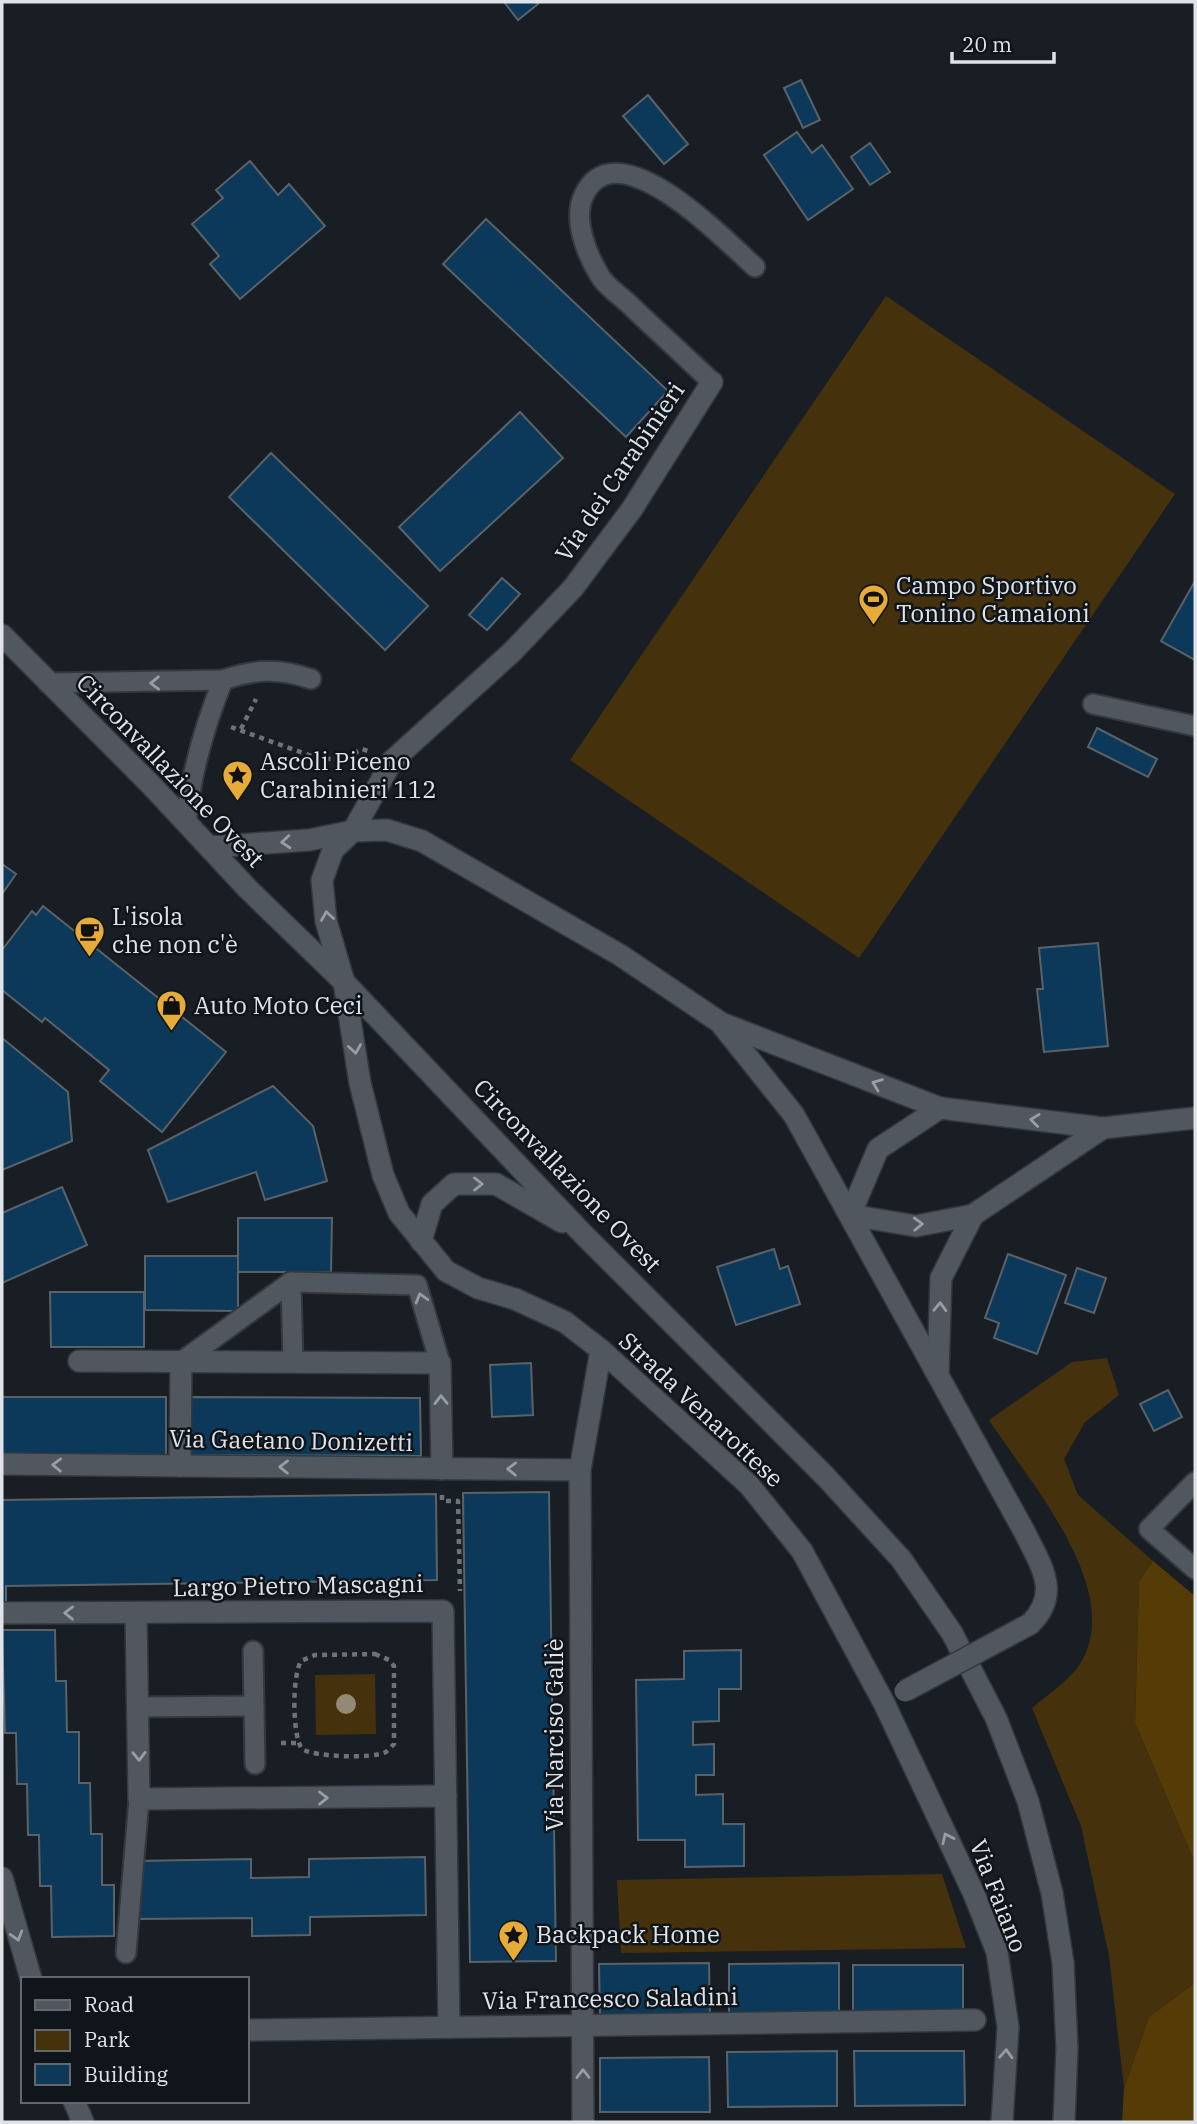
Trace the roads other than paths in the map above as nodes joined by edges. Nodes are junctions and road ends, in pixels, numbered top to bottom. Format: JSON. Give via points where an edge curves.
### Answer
{"nodes":[{"id":1,"x":755,"y":267,"type":"dead end"},
{"id":2,"x":712,"y":382,"type":"joint"},
{"id":3,"x":2,"y":635,"type":"edge"},
{"id":4,"x":312,"y":679,"type":"dead end"},
{"id":5,"x":223,"y":680,"type":"junction"},
{"id":6,"x":48,"y":683,"type":"junction"},
{"id":7,"x":1093,"y":704,"type":"dead end"},
{"id":8,"x":1195,"y":726,"type":"edge"},
{"id":9,"x":186,"y":823,"type":"junction"},
{"id":10,"x":353,"y":831,"type":"junction"},
{"id":11,"x":209,"y":847,"type":"junction"},
{"id":12,"x":344,"y":982,"type":"junction"},
{"id":13,"x":721,"y":1023,"type":"junction"},
{"id":14,"x":940,"y":1108,"type":"junction"},
{"id":15,"x":1195,"y":1118,"type":"edge"},
{"id":16,"x":1102,"y":1128,"type":"junction"},
{"id":17,"x":850,"y":1215,"type":"junction"},
{"id":18,"x":973,"y":1215,"type":"junction"},
{"id":19,"x":583,"y":1234,"type":"junction"},
{"id":20,"x":421,"y":1241,"type":"junction"},
{"id":21,"x":291,"y":1282,"type":"junction"},
{"id":22,"x":601,"y":1350,"type":"junction"},
{"id":23,"x":79,"y":1361,"type":"dead end"},
{"id":24,"x":181,"y":1362,"type":"junction"},
{"id":25,"x":293,"y":1362,"type":"junction"},
{"id":26,"x":440,"y":1363,"type":"junction"},
{"id":27,"x":938,"y":1375,"type":"junction"},
{"id":28,"x":2,"y":1464,"type":"edge"},
{"id":29,"x":180,"y":1466,"type":"junction"},
{"id":30,"x":442,"y":1469,"type":"junction"},
{"id":31,"x":580,"y":1470,"type":"junction"},
{"id":32,"x":1195,"y":1482,"type":"edge"},
{"id":33,"x":1195,"y":1569,"type":"edge"},
{"id":34,"x":2,"y":1613,"type":"edge"},
{"id":35,"x":136,"y":1614,"type":"junction"},
{"id":36,"x":253,"y":1651,"type":"dead end"},
{"id":37,"x":884,"y":1703,"type":"junction"},
{"id":38,"x":254,"y":1706,"type":"junction"},
{"id":39,"x":138,"y":1707,"type":"junction"},
{"id":40,"x":255,"y":1764,"type":"dead end"},
{"id":41,"x":446,"y":1796,"type":"junction"},
{"id":42,"x":139,"y":1799,"type":"junction"},
{"id":43,"x":2,"y":1878,"type":"edge"},
{"id":44,"x":126,"y":1953,"type":"dead end"},
{"id":45,"x":30,"y":1977,"type":"edge"},
{"id":46,"x":975,"y":2020,"type":"dead end"},
{"id":47,"x":582,"y":2025,"type":"junction"},
{"id":48,"x":449,"y":2027,"type":"junction"},
{"id":49,"x":248,"y":2030,"type":"edge"},
{"id":50,"x":75,"y":2103,"type":"edge"},
{"id":51,"x":83,"y":2122,"type":"edge"},
{"id":52,"x":583,"y":2122,"type":"edge"},
{"id":53,"x":1002,"y":2122,"type":"edge"},
{"id":54,"x":1064,"y":2122,"type":"edge"}],
"edges":[{"from":1,"to":2,"type":"lane","name":"Via dei Carabinieri","via":[[686,204],[625,173],[603,174],[588,185],[580,202],[582,235],[600,278]]},
{"from":2,"to":10,"type":"main road","name":"Via dei Carabinieri","via":[[632,509],[573,588],[512,652],[392,761]]},
{"from":3,"to":6,"type":"main road","name":"Circonvallazione Ovest"},
{"from":4,"to":5,"type":"lane","via":[[270,669]]},
{"from":5,"to":6,"type":"lane","one_way":true},
{"from":5,"to":9,"type":"lane","via":[[190,781]]},
{"from":6,"to":9,"type":"main road","name":"Circonvallazione Ovest"},
{"from":7,"to":8,"type":"lane"},
{"from":9,"to":11,"type":"main road","name":"Circonvallazione Ovest"},
{"from":10,"to":11,"type":"main road","one_way":true,"via":[[309,840]]},
{"from":12,"to":10,"type":"main road","name":"Strada Venarottese","one_way":true,"via":[[326,921],[322,880],[333,850]]},
{"from":10,"to":13,"type":"main road","via":[[387,830],[422,841],[620,955]]},
{"from":11,"to":12,"type":"main road","name":"Circonvallazione Ovest"},
{"from":12,"to":19,"type":"main road","name":"Circonvallazione Ovest"},
{"from":12,"to":20,"type":"main road","name":"Strada Venarottese","one_way":true,"via":[[360,1083],[383,1175],[399,1213]]},
{"from":14,"to":13,"type":"main road","one_way":true},
{"from":13,"to":17,"type":"main road","via":[[794,1115]]},
{"from":16,"to":14,"type":"main road","one_way":true},
{"from":14,"to":17,"type":"main road","via":[[878,1149]]},
{"from":15,"to":16,"type":"main road"},
{"from":16,"to":18,"type":"main road"},
{"from":17,"to":18,"type":"main road","one_way":true,"via":[[916,1226]]},
{"from":17,"to":27,"type":"main road"},
{"from":27,"to":18,"type":"main road","one_way":true,"via":[[941,1278]]},
{"from":20,"to":19,"type":"main road","one_way":true,"via":[[432,1204],[454,1184],[496,1184]]},
{"from":19,"to":54,"type":"main road","name":"Circonvallazione Ovest","via":[[826,1477],[901,1559],[952,1633],[996,1718],[1028,1801],[1052,1893],[1063,1963]]},
{"from":20,"to":22,"type":"main road","name":"Strada Venarottese","via":[[446,1271],[565,1322]]},
{"from":21,"to":24,"type":"lane"},
{"from":21,"to":25,"type":"lane"},
{"from":26,"to":21,"type":"lane","one_way":true,"via":[[417,1285]]},
{"from":22,"to":31,"type":"main road","name":"Via Narciso Galiè"},
{"from":22,"to":37,"type":"main road","name":"Strada Venarottese","via":[[749,1485],[794,1541]]},
{"from":23,"to":24,"type":"main road"},
{"from":24,"to":25,"type":"main road"},
{"from":24,"to":29,"type":"main road"},
{"from":25,"to":26,"type":"main road"},
{"from":30,"to":26,"type":"main road","one_way":true},
{"from":27,"to":37,"type":"main road","bridge":true,"via":[[1045,1574],[1044,1611],[1030,1624]]},
{"from":29,"to":28,"type":"main road","name":"Via Gaetano Donizetti","one_way":true},
{"from":30,"to":29,"type":"main road","name":"Via Gaetano Donizetti","one_way":true},
{"from":31,"to":30,"type":"main road","name":"Via Gaetano Donizetti","one_way":true},
{"from":31,"to":47,"type":"main road","name":"Via Narciso Galiè"},
{"from":32,"to":33,"type":"lane","via":[[1149,1529]]},
{"from":35,"to":34,"type":"main road","name":"Largo Pietro Mascagni","one_way":true},
{"from":35,"to":39,"type":"main road"},
{"from":35,"to":41,"type":"main road","name":"Largo Pietro Mascagni","via":[[443,1611]]},
{"from":36,"to":38,"type":"lane"},
{"from":53,"to":37,"type":"main road","name":"Via Faiano","one_way":true,"via":[[1008,2027],[997,1952]]},
{"from":38,"to":39,"type":"lane"},
{"from":38,"to":40,"type":"lane"},
{"from":39,"to":42,"type":"main road","one_way":true},
{"from":42,"to":41,"type":"main road","one_way":true},
{"from":41,"to":48,"type":"main road","name":"Largo Pietro Mascagni"},
{"from":42,"to":44,"type":"lane"},
{"from":43,"to":45,"type":"main road","one_way":true},
{"from":46,"to":47,"type":"main road","name":"Via Francesco Saladini"},
{"from":47,"to":48,"type":"main road","name":"Via Francesco Saladini"},
{"from":52,"to":47,"type":"main road","name":"Via Narciso Galiè","one_way":true},
{"from":48,"to":49,"type":"main road","name":"Via Francesco Saladini"},
{"from":50,"to":51,"type":"main road"}]}
